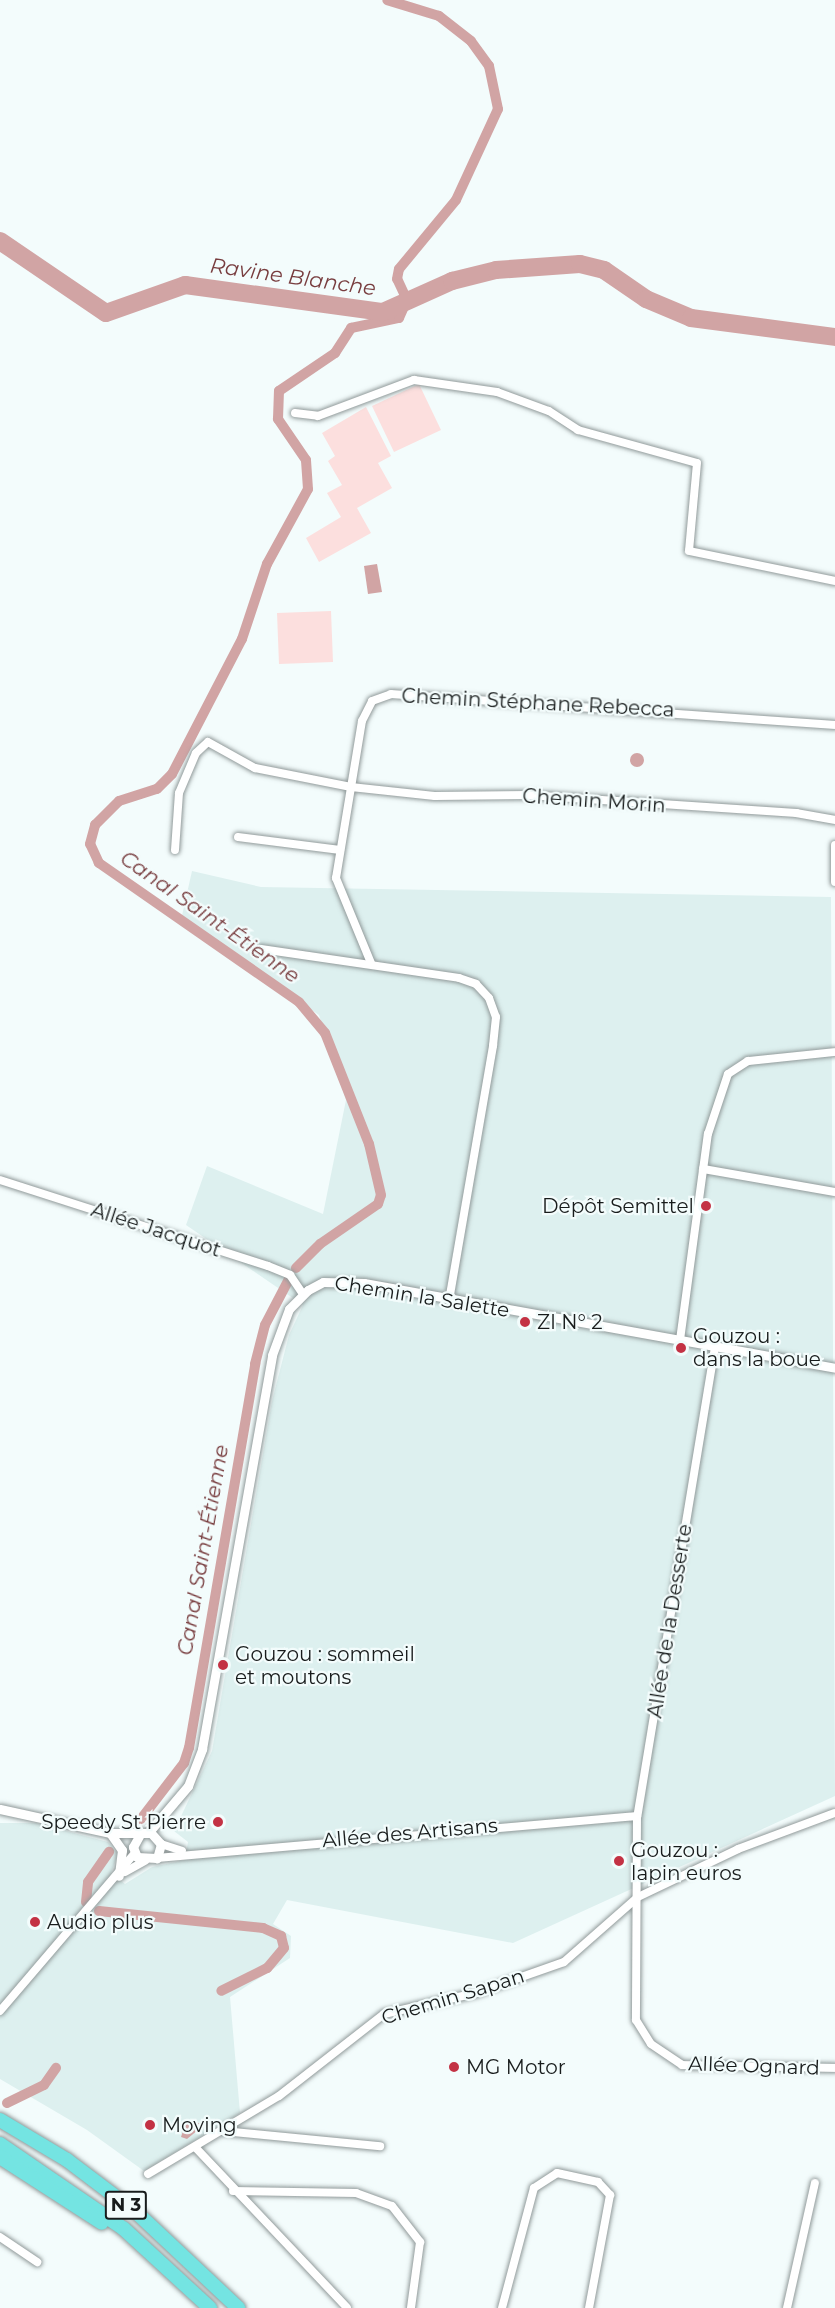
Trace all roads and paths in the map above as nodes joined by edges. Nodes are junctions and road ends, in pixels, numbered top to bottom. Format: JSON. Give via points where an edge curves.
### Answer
{"nodes":[{"id":1,"x":295,"y":413,"type":"dead end"},
{"id":2,"x":835,"y":581,"type":"edge"},
{"id":3,"x":835,"y":725,"type":"edge"},
{"id":4,"x":351,"y":787,"type":"junction"},
{"id":5,"x":835,"y":820,"type":"edge"},
{"id":6,"x":238,"y":837,"type":"dead end"},
{"id":7,"x":835,"y":845,"type":"edge"},
{"id":8,"x":175,"y":850,"type":"dead end"},
{"id":9,"x":340,"y":850,"type":"junction"},
{"id":10,"x":835,"y":882,"type":"edge"},
{"id":11,"x":261,"y":949,"type":"dead end"},
{"id":12,"x":370,"y":963,"type":"junction"},
{"id":13,"x":835,"y":1052,"type":"edge"},
{"id":14,"x":703,"y":1169,"type":"junction"},
{"id":15,"x":0,"y":1180,"type":"edge"},
{"id":16,"x":835,"y":1192,"type":"edge"},
{"id":17,"x":303,"y":1294,"type":"junction"},
{"id":18,"x":449,"y":1300,"type":"junction"},
{"id":19,"x":680,"y":1340,"type":"junction"},
{"id":20,"x":716,"y":1347,"type":"junction"},
{"id":21,"x":835,"y":1368,"type":"edge"},
{"id":22,"x":0,"y":1809,"type":"edge"},
{"id":23,"x":835,"y":1813,"type":"edge"},
{"id":24,"x":637,"y":1816,"type":"junction"},
{"id":25,"x":166,"y":1818,"type":"junction"},
{"id":26,"x":110,"y":1833,"type":"junction"},
{"id":27,"x":143,"y":1834,"type":"junction"},
{"id":28,"x":161,"y":1842,"type":"junction"},
{"id":29,"x":134,"y":1850,"type":"junction"},
{"id":30,"x":183,"y":1852,"type":"junction"},
{"id":31,"x":157,"y":1858,"type":"junction"},
{"id":32,"x":145,"y":1861,"type":"junction"},
{"id":33,"x":119,"y":1876,"type":"junction"},
{"id":34,"x":638,"y":1897,"type":"junction"},
{"id":35,"x":0,"y":2011,"type":"edge"},
{"id":36,"x":835,"y":2068,"type":"edge"},
{"id":37,"x":0,"y":2111,"type":"edge"},
{"id":38,"x":0,"y":2120,"type":"edge"},
{"id":39,"x":223,"y":2131,"type":"junction"},
{"id":40,"x":0,"y":2144,"type":"edge"},
{"id":41,"x":380,"y":2146,"type":"dead end"},
{"id":42,"x":195,"y":2147,"type":"junction"},
{"id":43,"x":0,"y":2157,"type":"edge"},
{"id":44,"x":67,"y":2160,"type":"junction"},
{"id":45,"x":148,"y":2174,"type":"dead end"},
{"id":46,"x":815,"y":2183,"type":"dead end"},
{"id":47,"x":233,"y":2191,"type":"junction"},
{"id":48,"x":0,"y":2238,"type":"edge"},
{"id":49,"x":37,"y":2262,"type":"dead end"},
{"id":50,"x":177,"y":2274,"type":"junction"},
{"id":51,"x":210,"y":2308,"type":"edge"},
{"id":52,"x":238,"y":2308,"type":"edge"},
{"id":53,"x":347,"y":2308,"type":"edge"},
{"id":54,"x":411,"y":2308,"type":"edge"},
{"id":55,"x":502,"y":2308,"type":"edge"},
{"id":56,"x":589,"y":2308,"type":"edge"},
{"id":57,"x":787,"y":2308,"type":"edge"}],
"edges":[{"from":1,"to":2,"type":"street","via":[[318,416],[414,380],[497,392],[549,411],[578,430],[697,463],[689,551]]},
{"from":3,"to":4,"type":"street","name":"Chemin Stéphane Rebecca","via":[[391,694],[372,700],[365,711]]},
{"from":4,"to":5,"type":"street","name":"Chemin Morin","via":[[435,796],[527,795],[806,814]]},
{"from":4,"to":8,"type":"street","name":"Chemin Morin","via":[[255,768],[220,746],[204,744],[178,794]]},
{"from":4,"to":9,"type":"street","name":"Chemin Stéphane Rebecca"},
{"from":6,"to":9,"type":"street"},
{"from":7,"to":10,"type":"street"},
{"from":9,"to":12,"type":"street","name":"Chemin Stéphane Rebecca","via":[[336,882]]},
{"from":11,"to":12,"type":"street"},
{"from":12,"to":18,"type":"street","via":[[477,984],[496,1017]]},
{"from":13,"to":14,"type":"street","via":[[748,1061],[728,1074],[714,1106]]},
{"from":14,"to":16,"type":"street"},
{"from":14,"to":19,"type":"street"},
{"from":15,"to":17,"type":"street","name":"Allée Jacquot","via":[[268,1266],[290,1275]]},
{"from":17,"to":18,"type":"street","name":"Chemin la Salette","via":[[323,1282],[342,1281]]},
{"from":17,"to":25,"type":"street","name":"Chemin la Salette","via":[[289,1310],[272,1355],[202,1749],[188,1786]]},
{"from":18,"to":19,"type":"street","name":"Chemin la Salette"},
{"from":19,"to":20,"type":"street","name":"Chemin la Salette"},
{"from":20,"to":21,"type":"street","name":"Chemin la Salette"},
{"from":20,"to":24,"type":"street","name":"Allée de la Desserte"},
{"from":22,"to":26,"type":"street"},
{"from":23,"to":34,"type":"street","name":"Chemin Sapan","via":[[738,1849]]},
{"from":24,"to":30,"type":"street","name":"Allée des Artisans"},
{"from":24,"to":34,"type":"street","name":"Allée de la Desserte"},
{"from":25,"to":27,"type":"street","name":"Chemin la Salette"},
{"from":25,"to":28,"type":"street","name":"Chemin la Salette"},
{"from":26,"to":27,"type":"street"},
{"from":26,"to":29,"type":"street"},
{"from":26,"to":33,"type":"street","via":[[122,1850]]},
{"from":27,"to":28,"type":"street"},
{"from":27,"to":29,"type":"street"},
{"from":28,"to":30,"type":"street","name":"Allée des Artisans"},
{"from":28,"to":31,"type":"street","name":"Chemin la Salette"},
{"from":29,"to":32,"type":"street"},
{"from":29,"to":33,"type":"street"},
{"from":30,"to":31,"type":"street","name":"Allée des Artisans"},
{"from":31,"to":32,"type":"street"},
{"from":32,"to":33,"type":"street"},
{"from":33,"to":35,"type":"street"},
{"from":34,"to":36,"type":"street","name":"Allée Ognard","via":[[636,2020],[664,2056],[682,2065],[748,2070]]},
{"from":34,"to":39,"type":"street","name":"Chemin Sapan","via":[[564,1962],[476,1993],[384,2014],[318,2069]]},
{"from":37,"to":44,"type":"highway"},
{"from":38,"to":44,"type":"highway","number":"N 3"},
{"from":39,"to":41,"type":"street"},
{"from":39,"to":42,"type":"street","name":"Chemin Sapan"},
{"from":40,"to":50,"type":"highway","number":"N 3","via":[[56,2177]]},
{"from":42,"to":45,"type":"street","name":"Chemin Sapan"},
{"from":42,"to":47,"type":"street"},
{"from":43,"to":50,"type":"highway"},
{"from":44,"to":52,"type":"highway","number":"N 3","via":[[165,2236]]},
{"from":46,"to":57,"type":"street"},
{"from":47,"to":53,"type":"street"},
{"from":47,"to":54,"type":"street","via":[[356,2193],[392,2206],[420,2242]]},
{"from":48,"to":49,"type":"street"},
{"from":50,"to":51,"type":"highway","number":"N 3"},
{"from":55,"to":56,"type":"street","via":[[534,2188],[557,2173],[598,2182],[610,2195]]}]}
